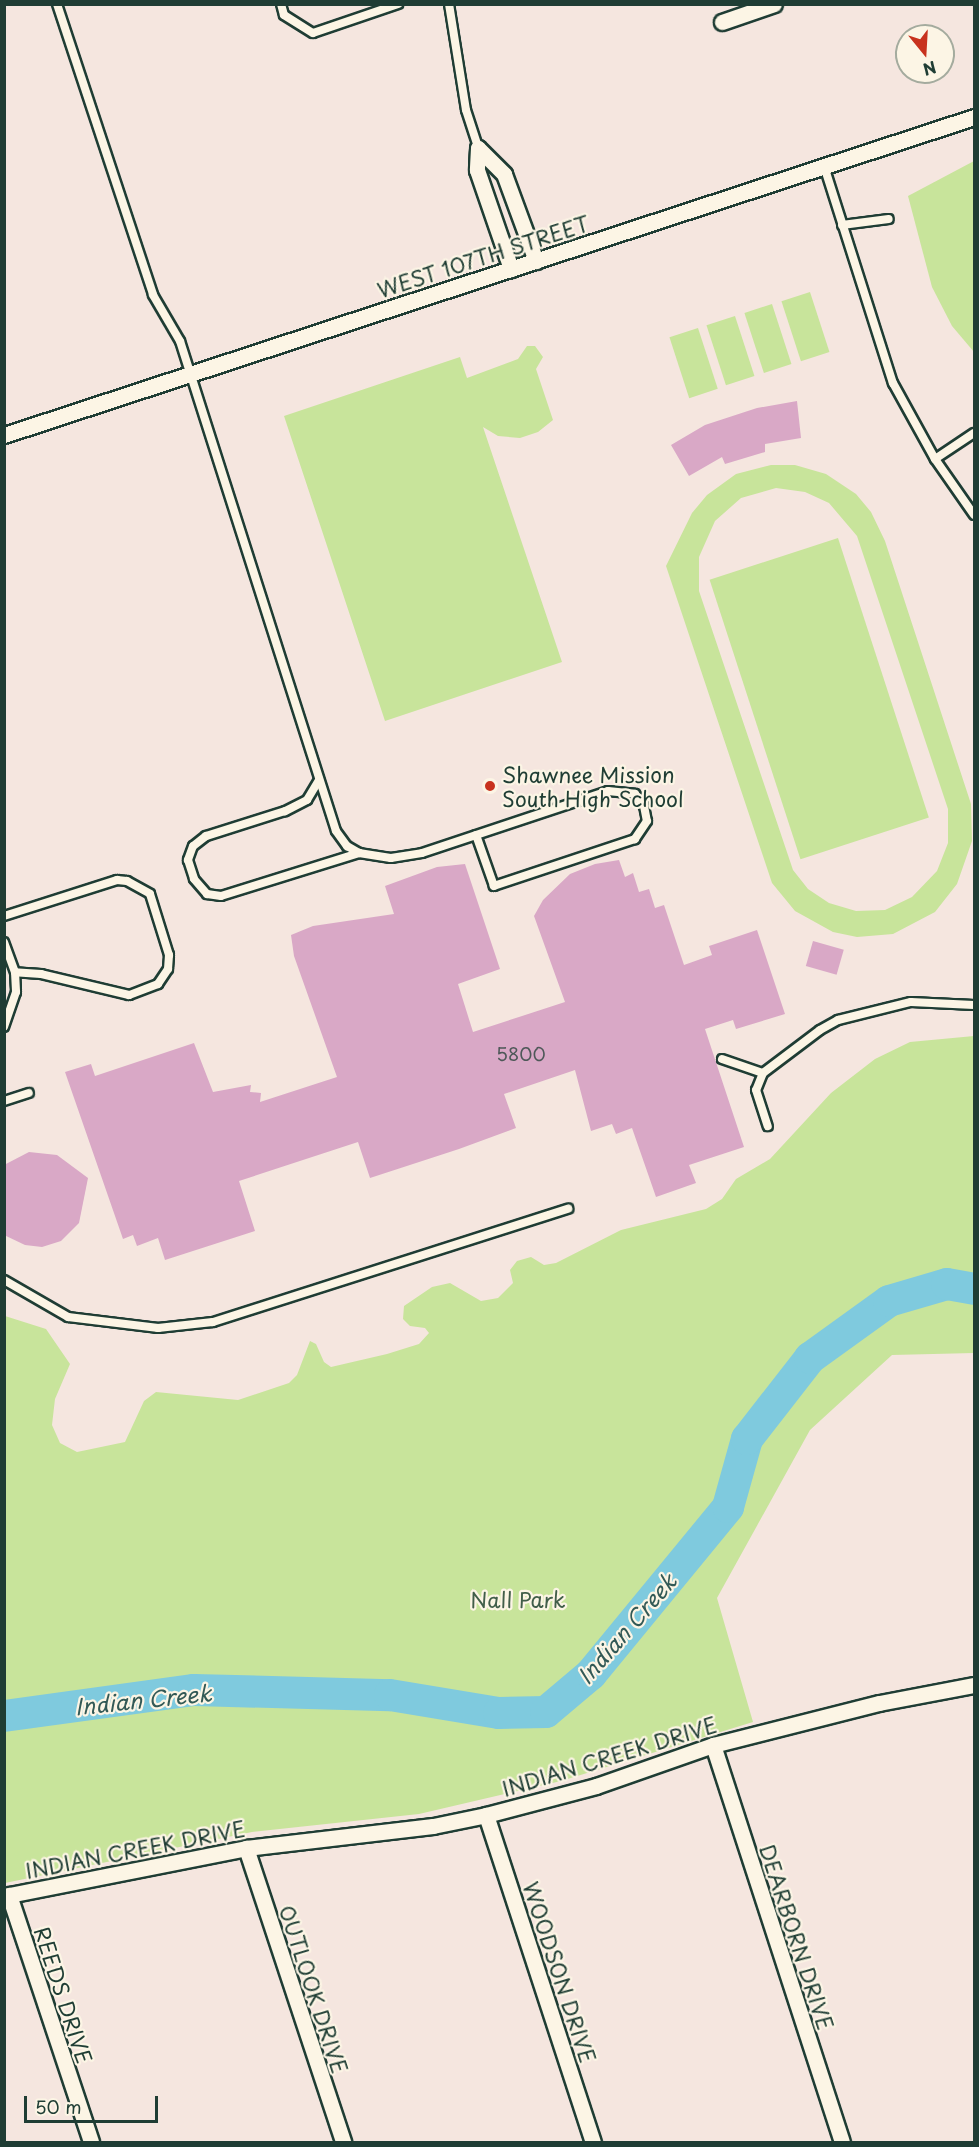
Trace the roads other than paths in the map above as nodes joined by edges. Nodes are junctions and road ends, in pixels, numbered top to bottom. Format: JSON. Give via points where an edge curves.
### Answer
{"nodes":[{"id":1,"x":57,"y":4,"type":"edge"},
{"id":2,"x":281,"y":4,"type":"edge"},
{"id":3,"x":398,"y":4,"type":"edge"},
{"id":4,"x":449,"y":4,"type":"edge"},
{"id":5,"x":774,"y":4,"type":"edge"},
{"id":6,"x":722,"y":22,"type":"dead end"},
{"id":7,"x":975,"y":117,"type":"edge"},
{"id":8,"x":478,"y":148,"type":"junction"},
{"id":9,"x":824,"y":165,"type":"junction"},
{"id":10,"x":889,"y":219,"type":"dead end"},
{"id":11,"x":842,"y":225,"type":"junction"},
{"id":12,"x":536,"y":261,"type":"junction"},
{"id":13,"x":511,"y":269,"type":"junction"},
{"id":14,"x":191,"y":375,"type":"junction"},
{"id":15,"x":975,"y":433,"type":"edge"},
{"id":16,"x":4,"y":435,"type":"edge"},
{"id":17,"x":935,"y":459,"type":"junction"},
{"id":18,"x":975,"y":515,"type":"edge"},
{"id":19,"x":319,"y":780,"type":"junction"},
{"id":20,"x":476,"y":835,"type":"junction"},
{"id":21,"x":359,"y":853,"type":"junction"},
{"id":22,"x":4,"y":916,"type":"edge"},
{"id":23,"x":4,"y":942,"type":"edge"},
{"id":24,"x":15,"y":972,"type":"junction"},
{"id":25,"x":975,"y":1005,"type":"edge"},
{"id":26,"x":4,"y":1027,"type":"edge"},
{"id":27,"x":722,"y":1059,"type":"dead end"},
{"id":28,"x":763,"y":1073,"type":"junction"},
{"id":29,"x":29,"y":1094,"type":"dead end"},
{"id":30,"x":4,"y":1101,"type":"edge"},
{"id":31,"x":768,"y":1126,"type":"dead end"},
{"id":32,"x":568,"y":1209,"type":"dead end"},
{"id":33,"x":4,"y":1280,"type":"edge"},
{"id":34,"x":975,"y":1685,"type":"edge"},
{"id":35,"x":713,"y":1745,"type":"junction"},
{"id":36,"x":486,"y":1815,"type":"junction"},
{"id":37,"x":246,"y":1848,"type":"junction"},
{"id":38,"x":7,"y":1896,"type":"edge"},
{"id":39,"x":91,"y":2142,"type":"edge"},
{"id":40,"x":343,"y":2142,"type":"edge"},
{"id":41,"x":593,"y":2142,"type":"edge"},
{"id":42,"x":842,"y":2142,"type":"edge"}],
"edges":[{"from":1,"to":14,"type":"lane","via":[[153,295],[180,341]]},
{"from":2,"to":3,"type":"lane","via":[[284,15],[313,33]]},
{"from":4,"to":8,"type":"lane","via":[[466,110]]},
{"from":5,"to":6,"type":"street"},
{"from":7,"to":9,"type":"street","name":"WEST 107TH STREET"},
{"from":8,"to":12,"type":"street","via":[[504,174]]},
{"from":8,"to":13,"type":"street","via":[[477,170]]},
{"from":9,"to":11,"type":"lane"},
{"from":9,"to":12,"type":"street","name":"WEST 107TH STREET"},
{"from":10,"to":11,"type":"lane"},
{"from":11,"to":17,"type":"lane","via":[[893,383]]},
{"from":12,"to":13,"type":"street","name":"WEST 107TH STREET"},
{"from":13,"to":14,"type":"street","name":"WEST 107TH STREET"},
{"from":14,"to":16,"type":"street","name":"WEST 107TH STREET"},
{"from":14,"to":19,"type":"lane"},
{"from":15,"to":17,"type":"lane"},
{"from":17,"to":18,"type":"lane"},
{"from":19,"to":21,"type":"lane","via":[[336,831],[347,846]]},
{"from":19,"to":21,"type":"lane","via":[[307,800],[285,812],[206,836],[193,846],[189,860],[194,879],[207,894],[221,896]]},
{"from":20,"to":20,"type":"lane","via":[[494,886],[635,838],[647,821],[644,806],[635,794],[608,791]]},
{"from":20,"to":21,"type":"lane","via":[[422,853],[391,858]]},
{"from":22,"to":24,"type":"lane","via":[[117,880],[127,881],[150,894],[169,955],[168,969],[158,984],[129,994]]},
{"from":23,"to":24,"type":"lane"},
{"from":24,"to":26,"type":"lane","via":[[16,992]]},
{"from":25,"to":28,"type":"lane","via":[[911,1002],[838,1020],[820,1029]]},
{"from":27,"to":28,"type":"lane"},
{"from":28,"to":31,"type":"lane","via":[[756,1090]]},
{"from":29,"to":30,"type":"lane"},
{"from":32,"to":33,"type":"lane","via":[[213,1322],[158,1328],[68,1317]]},
{"from":34,"to":35,"type":"street","name":"INDIAN CREEK DRIVE","via":[[879,1703]]},
{"from":35,"to":36,"type":"street","name":"INDIAN CREEK DRIVE","via":[[596,1786]]},
{"from":35,"to":42,"type":"street","name":"DEARBORN DRIVE"},
{"from":36,"to":37,"type":"street","name":"INDIAN CREEK DRIVE","via":[[433,1826]]},
{"from":36,"to":41,"type":"street","name":"WOODSON DRIVE"},
{"from":37,"to":38,"type":"street","name":"INDIAN CREEK DRIVE"},
{"from":37,"to":40,"type":"street","name":"OUTLOOK DRIVE"},
{"from":38,"to":39,"type":"street","name":"REEDS DRIVE"}]}
